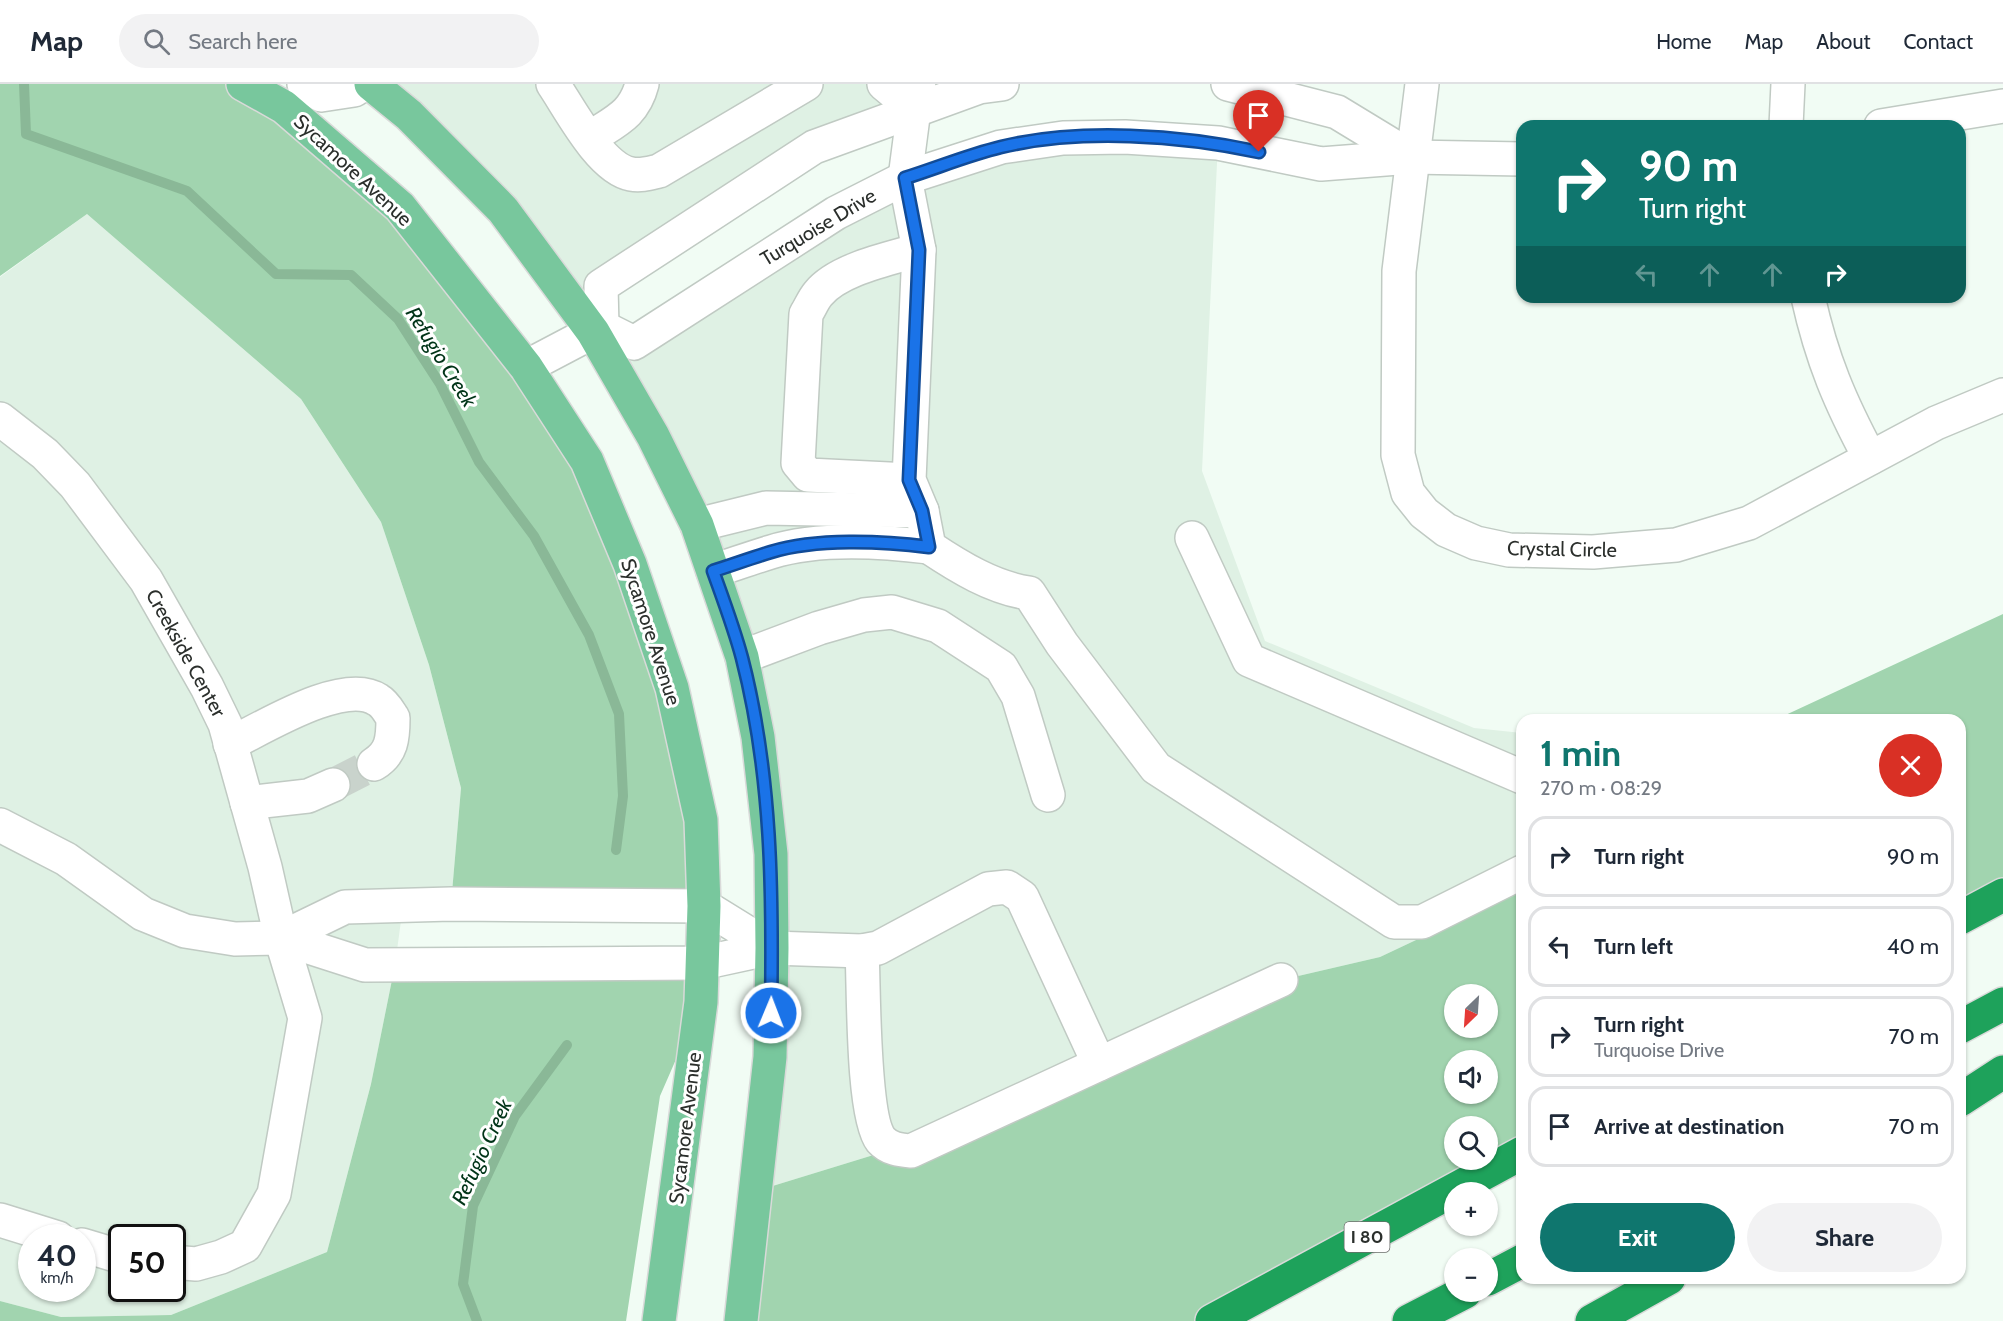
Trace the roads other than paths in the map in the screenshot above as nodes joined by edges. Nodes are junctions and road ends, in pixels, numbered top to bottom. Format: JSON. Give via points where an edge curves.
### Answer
{"nodes":[{"id":1,"x":243,"y":84,"type":"edge"},
{"id":2,"x":304,"y":84,"type":"edge"},
{"id":3,"x":363,"y":84,"type":"edge"},
{"id":4,"x":371,"y":84,"type":"edge"},
{"id":5,"x":553,"y":84,"type":"edge"},
{"id":6,"x":642,"y":84,"type":"edge"},
{"id":7,"x":806,"y":84,"type":"edge"},
{"id":8,"x":884,"y":84,"type":"edge"},
{"id":9,"x":1002,"y":84,"type":"edge"},
{"id":10,"x":1228,"y":84,"type":"edge"},
{"id":11,"x":1422,"y":84,"type":"edge"},
{"id":12,"x":1788,"y":84,"type":"edge"},
{"id":13,"x":918,"y":97,"type":"edge"},
{"id":14,"x":2003,"y":106,"type":"edge"},
{"id":15,"x":1786,"y":120,"type":"edge"},
{"id":16,"x":1918,"y":120,"type":"edge"},
{"id":17,"x":597,"y":148,"type":"junction"},
{"id":18,"x":1411,"y":157,"type":"junction"},
{"id":19,"x":1516,"y":159,"type":"edge"},
{"id":20,"x":905,"y":178,"type":"junction"},
{"id":21,"x":919,"y":250,"type":"junction"},
{"id":22,"x":1809,"y":303,"type":"edge"},
{"id":23,"x":597,"y":329,"type":"junction"},
{"id":24,"x":526,"y":367,"type":"junction"},
{"id":25,"x":2003,"y":395,"type":"edge"},
{"id":26,"x":0,"y":419,"type":"edge"},
{"id":27,"x":1870,"y":458,"type":"junction"},
{"id":28,"x":909,"y":480,"type":"junction"},
{"id":29,"x":922,"y":511,"type":"junction"},
{"id":30,"x":697,"y":525,"type":"junction"},
{"id":31,"x":1192,"y":538,"type":"dead end"},
{"id":32,"x":929,"y":547,"type":"junction"},
{"id":33,"x":713,"y":571,"type":"junction"},
{"id":34,"x":742,"y":657,"type":"junction"},
{"id":35,"x":230,"y":744,"type":"junction"},
{"id":36,"x":374,"y":764,"type":"tunnel mouth"},
{"id":37,"x":1516,"y":774,"type":"edge"},
{"id":38,"x":333,"y":785,"type":"tunnel mouth"},
{"id":39,"x":1048,"y":795,"type":"dead end"},
{"id":40,"x":247,"y":802,"type":"junction"},
{"id":41,"x":0,"y":825,"type":"edge"},
{"id":42,"x":1516,"y":875,"type":"edge"},
{"id":43,"x":2003,"y":895,"type":"edge"},
{"id":44,"x":704,"y":906,"type":"junction"},
{"id":45,"x":1966,"y":915,"type":"edge"},
{"id":46,"x":280,"y":938,"type":"junction"},
{"id":47,"x":772,"y":948,"type":"junction"},
{"id":48,"x":862,"y":951,"type":"junction"},
{"id":49,"x":702,"y":963,"type":"junction"},
{"id":50,"x":1281,"y":980,"type":"dead end"},
{"id":51,"x":2003,"y":1005,"type":"edge"},
{"id":52,"x":1966,"y":1024,"type":"edge"},
{"id":53,"x":1099,"y":1064,"type":"junction"},
{"id":54,"x":2003,"y":1072,"type":"edge"},
{"id":55,"x":1966,"y":1096,"type":"edge"},
{"id":56,"x":1516,"y":1156,"type":"edge"},
{"id":57,"x":0,"y":1220,"type":"edge"},
{"id":58,"x":18,"y":1226,"type":"edge"},
{"id":59,"x":186,"y":1263,"type":"edge"},
{"id":60,"x":1516,"y":1264,"type":"edge"},
{"id":61,"x":1498,"y":1274,"type":"edge"},
{"id":62,"x":1659,"y":1284,"type":"edge"},
{"id":63,"x":1446,"y":1302,"type":"edge"},
{"id":64,"x":659,"y":1321,"type":"edge"},
{"id":65,"x":741,"y":1321,"type":"edge"},
{"id":66,"x":1212,"y":1321,"type":"edge"},
{"id":67,"x":1409,"y":1321,"type":"edge"},
{"id":68,"x":1592,"y":1321,"type":"edge"}],
"edges":[{"from":1,"to":24,"type":"main road","name":"Sycamore Avenue","via":[[284,107],[400,207]]},
{"from":2,"to":3,"type":"street","via":[[321,95],[354,90]]},
{"from":4,"to":23,"type":"main road","via":[[408,115],[503,210]]},
{"from":5,"to":17,"type":"street"},
{"from":6,"to":17,"type":"street","via":[[638,101]]},
{"from":7,"to":17,"type":"street","via":[[659,171],[629,174]]},
{"from":8,"to":13,"type":"street"},
{"from":9,"to":13,"type":"street"},
{"from":10,"to":18,"type":"street","via":[[1337,112]]},
{"from":11,"to":18,"type":"street","name":"Crystal Circle"},
{"from":12,"to":15,"type":"street"},
{"from":13,"to":20,"type":"street"},
{"from":13,"to":23,"type":"street","via":[[814,147],[602,286]]},
{"from":14,"to":16,"type":"street"},
{"from":18,"to":19,"type":"street","name":"Turquoise Drive"},
{"from":18,"to":20,"type":"street","name":"Turquoise Drive","via":[[1321,164],[1218,143],[1063,138],[1001,147]]},
{"from":18,"to":27,"type":"street","name":"Crystal Circle","via":[[1399,271],[1398,455],[1408,493],[1424,513],[1446,530],[1476,543],[1509,550],[1593,552],[1676,545],[1749,523]]},
{"from":20,"to":21,"type":"street"},
{"from":20,"to":23,"type":"street","name":"Turquoise Drive","via":[[836,213],[634,343]]},
{"from":21,"to":28,"type":"street"},
{"from":21,"to":28,"type":"street","via":[[868,265],[835,280],[818,294],[806,314],[798,463],[808,475]]},
{"from":22,"to":27,"type":"street","via":[[1818,343],[1840,402]]},
{"from":23,"to":24,"type":"street"},
{"from":23,"to":30,"type":"main road"},
{"from":24,"to":44,"type":"main road","name":"Sycamore Avenue","via":[[587,461],[630,564],[672,688],[701,820]]},
{"from":25,"to":27,"type":"street","name":"Crystal Circle","via":[[1936,423]]},
{"from":26,"to":35,"type":"street","name":"Creekside Center","via":[[45,454],[75,485],[146,580],[207,687]]},
{"from":28,"to":29,"type":"street"},
{"from":29,"to":30,"type":"street","via":[[766,508]]},
{"from":29,"to":32,"type":"street"},
{"from":30,"to":33,"type":"main road"},
{"from":31,"to":37,"type":"street","via":[[1249,660]]},
{"from":32,"to":33,"type":"street","via":[[880,541],[817,545],[772,551]]},
{"from":32,"to":42,"type":"street","via":[[1008,590],[1029,593],[1062,644],[1156,768],[1394,922],[1422,922]]},
{"from":33,"to":34,"type":"main road"},
{"from":34,"to":39,"type":"street","via":[[864,615],[892,612],[939,626],[1001,667],[1018,696]]},
{"from":34,"to":47,"type":"main road","via":[[758,737],[771,854]]},
{"from":35,"to":36,"type":"street","via":[[315,703],[341,695],[358,695],[377,699],[393,718],[391,745],[384,758]]},
{"from":35,"to":40,"type":"street","name":"Creekside Center"},
{"from":38,"to":40,"type":"street","via":[[308,796]]},
{"from":40,"to":46,"type":"street","name":"Creekside Center"},
{"from":41,"to":46,"type":"street","via":[[66,859],[143,914],[174,927],[235,939]]},
{"from":43,"to":45,"type":"highway"},
{"from":44,"to":46,"type":"street","via":[[345,907]]},
{"from":44,"to":47,"type":"street"},
{"from":44,"to":49,"type":"main road","name":"Sycamore Avenue"},
{"from":46,"to":49,"type":"street","via":[[365,965]]},
{"from":46,"to":59,"type":"street","name":"Creekside Center","via":[[305,1018],[274,1194],[245,1246],[221,1257]]},
{"from":47,"to":48,"type":"street"},
{"from":47,"to":49,"type":"street"},
{"from":47,"to":65,"type":"main road","via":[[770,1057]]},
{"from":48,"to":53,"type":"street","via":[[878,948],[988,889],[1007,887],[1022,897]]},
{"from":48,"to":53,"type":"street","via":[[871,1109],[880,1139],[894,1149],[911,1151]]},
{"from":49,"to":64,"type":"main road","name":"Sycamore Avenue","via":[[701,1002]]},
{"from":50,"to":53,"type":"street"},
{"from":51,"to":52,"type":"highway"},
{"from":54,"to":55,"type":"highway"},
{"from":56,"to":66,"type":"highway","number":"I 80"},
{"from":57,"to":58,"type":"street"},
{"from":60,"to":61,"type":"highway"},
{"from":62,"to":68,"type":"highway"},
{"from":63,"to":67,"type":"highway"}]}
